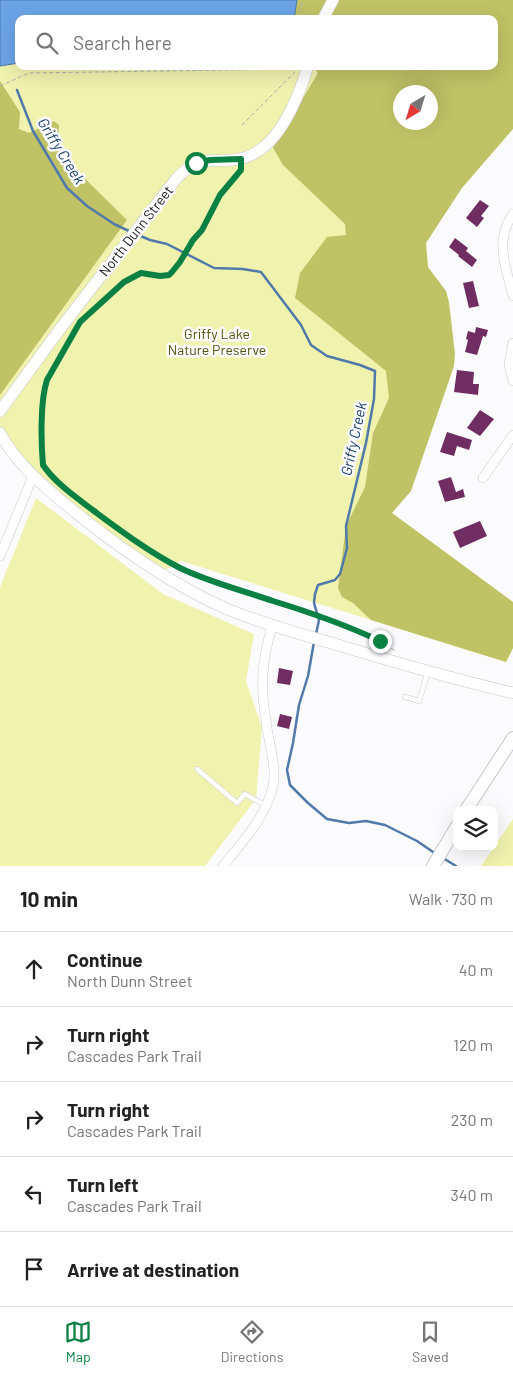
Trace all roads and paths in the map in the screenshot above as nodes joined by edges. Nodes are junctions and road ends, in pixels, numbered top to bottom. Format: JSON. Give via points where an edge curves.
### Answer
{"nodes":[{"id":1,"x":303,"y":0,"type":"edge"},
{"id":2,"x":334,"y":0,"type":"edge"},
{"id":3,"x":299,"y":15,"type":"edge"},
{"id":4,"x":325,"y":15,"type":"edge"},
{"id":5,"x":302,"y":70,"type":"edge"},
{"id":6,"x":0,"y":87,"type":"edge"},
{"id":7,"x":242,"y":125,"type":"dead end"},
{"id":8,"x":241,"y":159,"type":"junction"},
{"id":9,"x":513,"y":214,"type":"edge"},
{"id":10,"x":513,"y":296,"type":"edge"},
{"id":11,"x":513,"y":343,"type":"edge"},
{"id":12,"x":513,"y":381,"type":"edge"},
{"id":13,"x":0,"y":411,"type":"edge"},
{"id":14,"x":0,"y":433,"type":"edge"},
{"id":15,"x":513,"y":435,"type":"edge"},
{"id":16,"x":33,"y":476,"type":"junction"},
{"id":17,"x":483,"y":478,"type":"dead end"},
{"id":18,"x":0,"y":556,"type":"edge"},
{"id":19,"x":272,"y":626,"type":"junction"},
{"id":20,"x":398,"y":652,"type":"dead end"},
{"id":21,"x":428,"y":671,"type":"junction"},
{"id":22,"x":513,"y":693,"type":"edge"},
{"id":23,"x":405,"y":697,"type":"dead end"},
{"id":24,"x":513,"y":738,"type":"edge"},
{"id":25,"x":197,"y":769,"type":"dead end"},
{"id":26,"x":266,"y":806,"type":"junction"},
{"id":27,"x":469,"y":806,"type":"edge"},
{"id":28,"x":453,"y":832,"type":"edge"},
{"id":29,"x":223,"y":866,"type":"edge"},
{"id":30,"x":433,"y":866,"type":"edge"}],
"edges":[{"from":1,"to":3,"type":"path"},
{"from":2,"to":4,"type":"street"},
{"from":5,"to":6,"type":"path","via":[[29,73]]},
{"from":5,"to":7,"type":"path"},
{"from":5,"to":8,"type":"street","name":"North Dunn Street","via":[[296,100],[279,130],[259,151]]},
{"from":8,"to":13,"type":"street","name":"North Dunn Street","via":[[202,161],[190,166],[176,179]]},
{"from":8,"to":20,"type":"path","via":[[240,173],[224,189],[202,230],[169,275],[141,273],[124,282],[80,322],[44,389],[43,465],[86,504],[157,555],[181,568],[363,633]]},
{"from":9,"to":10,"type":"street","via":[[502,242]]},
{"from":11,"to":12,"type":"street","via":[[509,365]]},
{"from":14,"to":16,"type":"street"},
{"from":15,"to":17,"type":"street"},
{"from":16,"to":18,"type":"street"},
{"from":16,"to":19,"type":"street","via":[[87,521],[160,573],[212,602]]},
{"from":19,"to":21,"type":"street"},
{"from":19,"to":26,"type":"street","via":[[262,670],[274,784]]},
{"from":21,"to":22,"type":"street"},
{"from":21,"to":23,"type":"lane","via":[[419,701]]},
{"from":24,"to":27,"type":"main road"},
{"from":25,"to":26,"type":"lane","via":[[237,803],[245,794]]},
{"from":26,"to":29,"type":"street","via":[[263,815]]},
{"from":28,"to":30,"type":"main road"}]}
